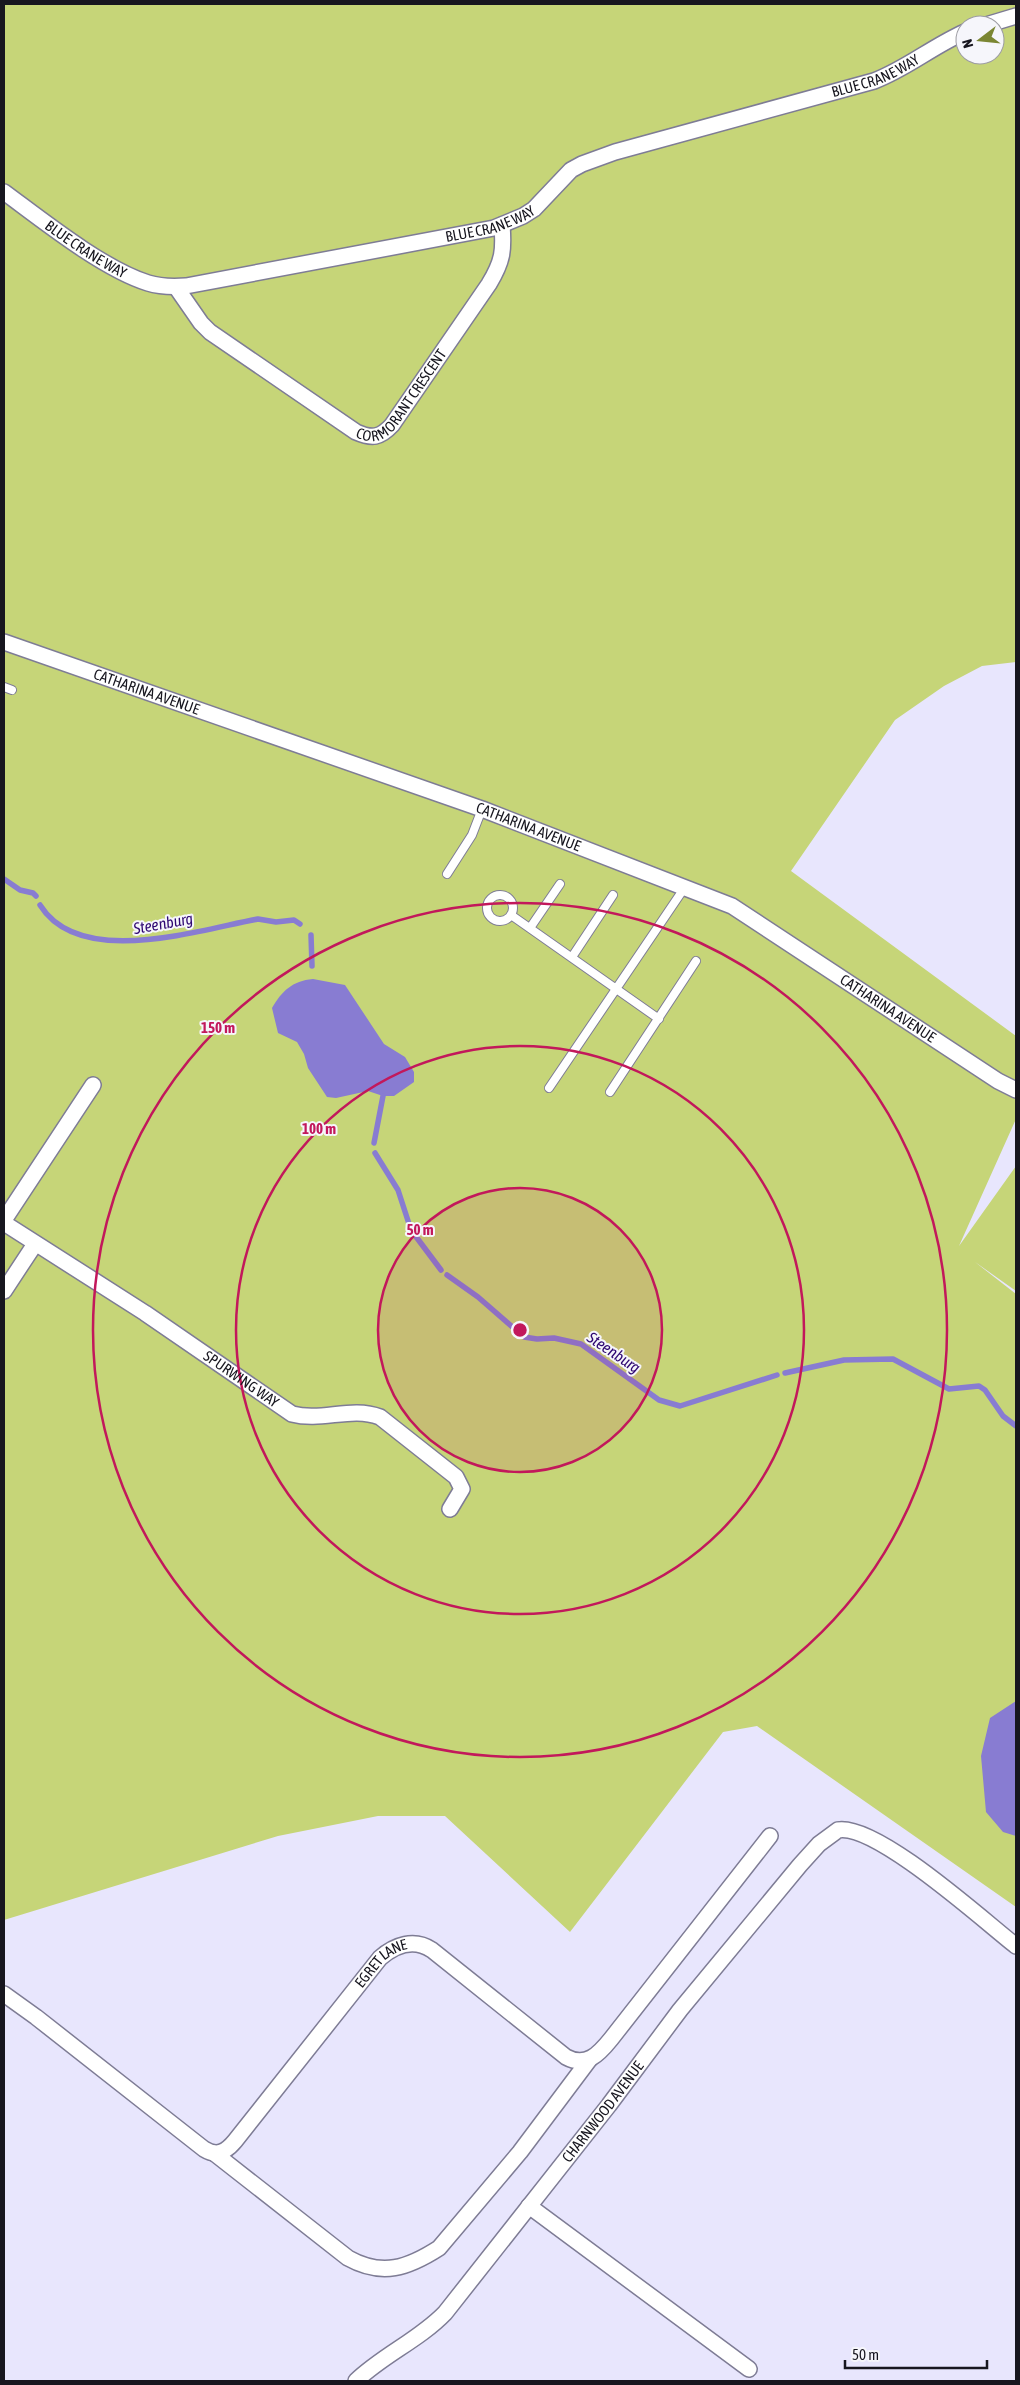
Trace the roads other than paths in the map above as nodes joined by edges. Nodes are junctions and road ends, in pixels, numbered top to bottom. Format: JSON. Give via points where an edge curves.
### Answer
{"nodes":[{"id":1,"x":955,"y":38,"type":"edge"},
{"id":2,"x":4,"y":192,"type":"edge"},
{"id":3,"x":502,"y":225,"type":"junction"},
{"id":4,"x":176,"y":287,"type":"junction"},
{"id":5,"x":4,"y":642,"type":"edge"},
{"id":6,"x":482,"y":808,"type":"junction"},
{"id":7,"x":447,"y":874,"type":"dead end"},
{"id":8,"x":560,"y":884,"type":"dead end"},
{"id":9,"x":686,"y":887,"type":"junction"},
{"id":10,"x":613,"y":895,"type":"dead end"},
{"id":11,"x":511,"y":915,"type":"dead end"},
{"id":12,"x":530,"y":928,"type":"junction"},
{"id":13,"x":572,"y":957,"type":"junction"},
{"id":14,"x":696,"y":961,"type":"dead end"},
{"id":15,"x":617,"y":988,"type":"junction"},
{"id":16,"x":659,"y":1018,"type":"junction"},
{"id":17,"x":93,"y":1085,"type":"dead end"},
{"id":18,"x":549,"y":1088,"type":"dead end"},
{"id":19,"x":1016,"y":1090,"type":"edge"},
{"id":20,"x":610,"y":1092,"type":"dead end"},
{"id":21,"x":4,"y":1221,"type":"edge"},
{"id":22,"x":36,"y":1244,"type":"junction"},
{"id":23,"x":4,"y":1291,"type":"edge"},
{"id":24,"x":450,"y":1509,"type":"dead end"},
{"id":25,"x":770,"y":1836,"type":"dead end"},
{"id":26,"x":1016,"y":1946,"type":"edge"},
{"id":27,"x":4,"y":1994,"type":"edge"},
{"id":28,"x":589,"y":2060,"type":"junction"},
{"id":29,"x":214,"y":2153,"type":"junction"},
{"id":30,"x":529,"y":2206,"type":"junction"},
{"id":31,"x":749,"y":2369,"type":"dead end"},
{"id":32,"x":356,"y":2381,"type":"edge"}],
"edges":[{"from":1,"to":3,"type":"street","name":"BLUE CRANE WAY","via":[[874,81],[615,152],[582,164],[571,170],[534,209]]},
{"from":2,"to":4,"type":"street","name":"BLUE CRANE WAY","via":[[95,256],[131,277],[157,286]]},
{"from":3,"to":4,"type":"street","name":"BLUE CRANE WAY"},
{"from":3,"to":4,"type":"street","name":"CORMORANT CRESCENT","via":[[504,250],[489,284],[392,425],[375,437],[356,432],[210,332],[200,323]]},
{"from":5,"to":6,"type":"street","name":"CATHARINA AVENUE"},
{"from":6,"to":7,"type":"lane","via":[[472,835]]},
{"from":6,"to":9,"type":"street","name":"CATHARINA AVENUE"},
{"from":8,"to":12,"type":"lane"},
{"from":9,"to":15,"type":"lane"},
{"from":9,"to":19,"type":"street","name":"CATHARINA AVENUE","via":[[732,906]]},
{"from":10,"to":13,"type":"lane"},
{"from":11,"to":12,"type":"lane"},
{"from":12,"to":13,"type":"lane"},
{"from":13,"to":15,"type":"lane"},
{"from":14,"to":16,"type":"lane"},
{"from":15,"to":16,"type":"lane"},
{"from":15,"to":18,"type":"lane"},
{"from":16,"to":20,"type":"lane"},
{"from":17,"to":21,"type":"street"},
{"from":21,"to":22,"type":"street","name":"SPURWING WAY"},
{"from":22,"to":23,"type":"street"},
{"from":22,"to":24,"type":"street","name":"SPURWING WAY","via":[[292,1414],[312,1417],[367,1412],[380,1417],[456,1477],[462,1489]]},
{"from":25,"to":28,"type":"street","via":[[611,2039]]},
{"from":26,"to":30,"type":"street","name":"CHARNWOOD AVENUE","via":[[890,1848],[857,1832],[838,1830],[819,1844],[800,1865],[680,2010]]},
{"from":27,"to":29,"type":"street","via":[[204,2149]]},
{"from":28,"to":29,"type":"street","via":[[520,2152],[439,2248],[424,2258],[396,2268],[368,2268],[348,2258]]},
{"from":28,"to":29,"type":"street","name":"EGRET LANE","via":[[566,2057],[426,1946],[401,1945],[380,1958],[229,2148]]},
{"from":30,"to":31,"type":"street"},
{"from":30,"to":32,"type":"street","name":"CHARNWOOD AVENUE","via":[[435,2323],[369,2368]]}]}
